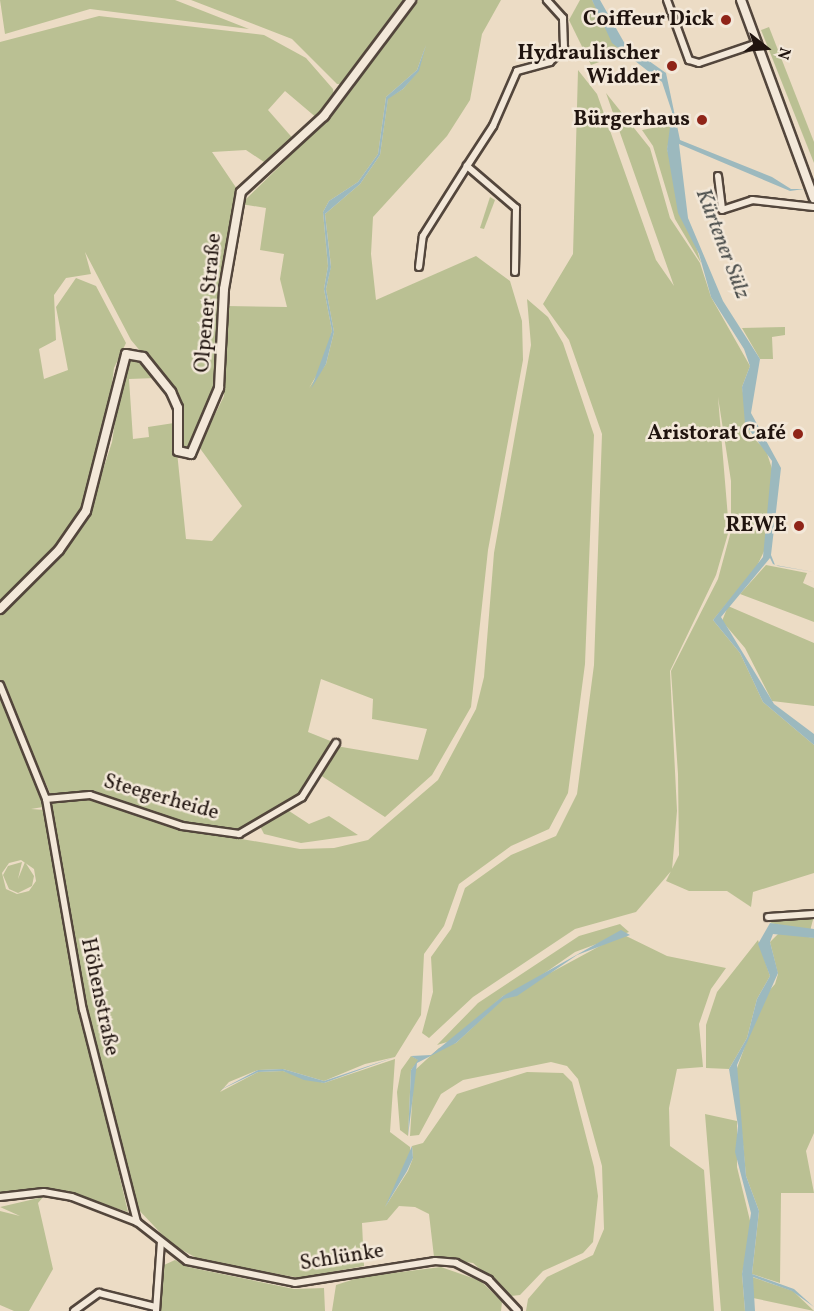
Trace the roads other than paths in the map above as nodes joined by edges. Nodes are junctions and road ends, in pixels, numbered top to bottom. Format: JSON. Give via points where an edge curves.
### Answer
{"nodes":[{"id":1,"x":411,"y":0,"type":"edge"},
{"id":2,"x":547,"y":0,"type":"edge"},
{"id":3,"x":668,"y":0,"type":"edge"},
{"id":4,"x":741,"y":0,"type":"edge"},
{"id":5,"x":758,"y":43,"type":"junction"},
{"id":6,"x":466,"y":166,"type":"junction"},
{"id":7,"x":811,"y":175,"type":"edge"},
{"id":8,"x":718,"y":176,"type":"dead end"},
{"id":9,"x":814,"y":198,"type":"edge"},
{"id":10,"x":814,"y":207,"type":"edge"},
{"id":11,"x":419,"y":267,"type":"dead end"},
{"id":12,"x":515,"y":272,"type":"dead end"},
{"id":13,"x":0,"y":609,"type":"edge"},
{"id":14,"x":0,"y":685,"type":"edge"},
{"id":15,"x":336,"y":743,"type":"dead end"},
{"id":16,"x":46,"y":799,"type":"junction"},
{"id":17,"x":814,"y":914,"type":"edge"},
{"id":18,"x":768,"y":917,"type":"dead end"},
{"id":19,"x":0,"y":1197,"type":"edge"},
{"id":20,"x":137,"y":1222,"type":"junction"},
{"id":21,"x":161,"y":1242,"type":"junction"},
{"id":22,"x":155,"y":1309,"type":"edge"},
{"id":23,"x":74,"y":1311,"type":"edge"},
{"id":24,"x":518,"y":1311,"type":"edge"}],
"edges":[{"from":1,"to":13,"type":"street","name":"Olpener Straße","via":[[324,116],[240,192],[224,289],[219,388],[191,454],[178,451],[178,408],[171,392],[143,357],[131,352],[121,363],[107,442],[86,511],[59,550]]},
{"from":2,"to":6,"type":"street","via":[[563,18],[564,48],[550,62],[517,71],[493,126]]},
{"from":3,"to":5,"type":"street","via":[[689,60],[699,63]]},
{"from":4,"to":5,"type":"street"},
{"from":5,"to":7,"type":"street"},
{"from":6,"to":11,"type":"street","via":[[426,229]]},
{"from":6,"to":12,"type":"street","via":[[516,208]]},
{"from":7,"to":9,"type":"street"},
{"from":8,"to":10,"type":"street","via":[[722,210],[752,200]]},
{"from":14,"to":16,"type":"street","name":"Höhenstraße"},
{"from":15,"to":16,"type":"street","name":"Steegerheide","via":[[302,796],[239,834],[182,826],[86,794]]},
{"from":16,"to":20,"type":"street","name":"Höhenstraße","via":[[83,1010]]},
{"from":17,"to":18,"type":"street"},
{"from":19,"to":20,"type":"street","via":[[55,1193]]},
{"from":20,"to":21,"type":"street"},
{"from":21,"to":22,"type":"street"},
{"from":21,"to":24,"type":"street","name":"Schlünke","via":[[199,1265],[306,1284],[364,1270],[456,1263],[489,1280]]},
{"from":22,"to":23,"type":"street","via":[[99,1293]]}]}
